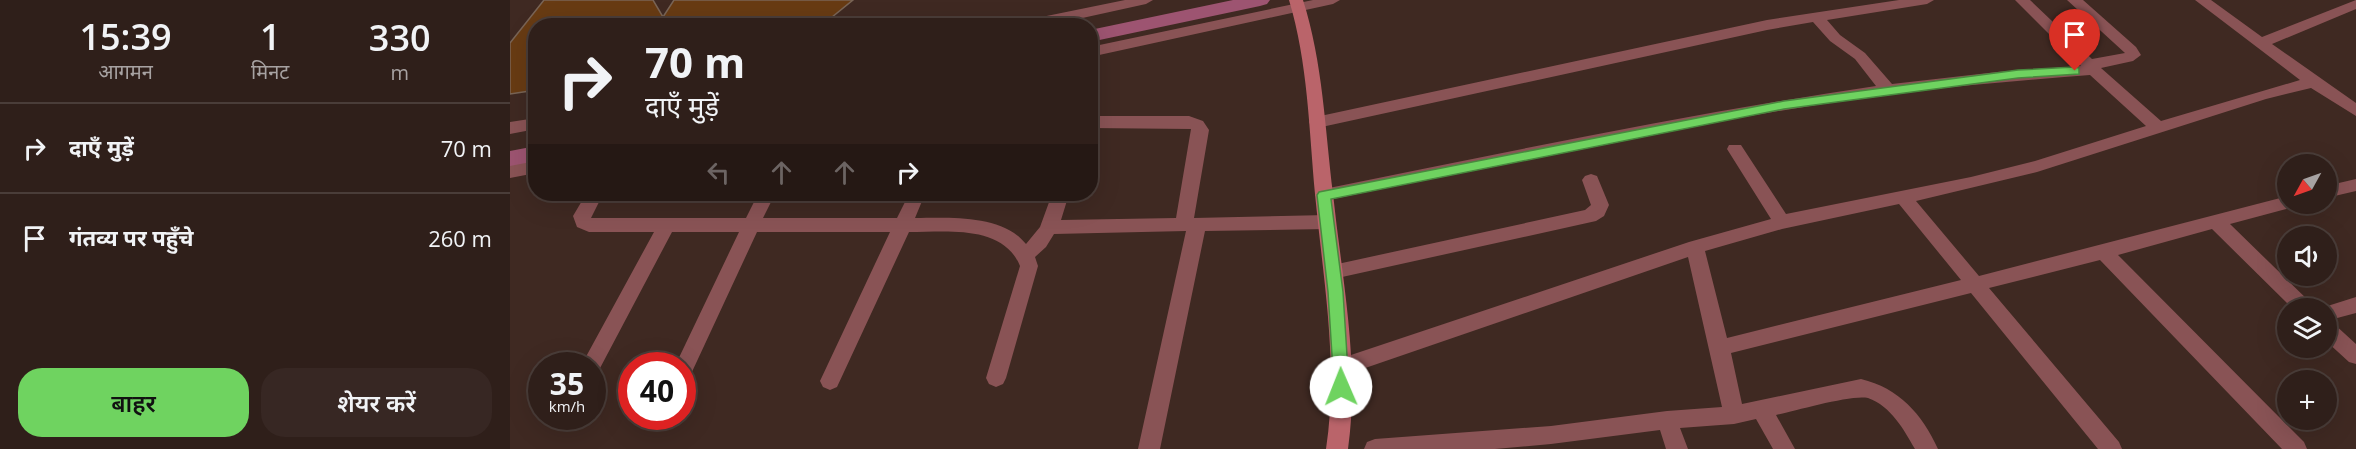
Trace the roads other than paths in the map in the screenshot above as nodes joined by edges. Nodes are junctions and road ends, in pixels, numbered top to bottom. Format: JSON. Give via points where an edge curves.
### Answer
{"nodes":[{"id":1,"x":1146,"y":0,"type":"edge"},
{"id":2,"x":1333,"y":0,"type":"edge"},
{"id":3,"x":1927,"y":0,"type":"edge"},
{"id":4,"x":2022,"y":0,"type":"edge"},
{"id":5,"x":2074,"y":0,"type":"edge"},
{"id":6,"x":2202,"y":0,"type":"edge"},
{"id":7,"x":2356,"y":3,"type":"edge"},
{"id":8,"x":1298,"y":4,"type":"edge"},
{"id":9,"x":2338,"y":11,"type":"junction"},
{"id":10,"x":1816,"y":17,"type":"junction"},
{"id":11,"x":1060,"y":18,"type":"edge"},
{"id":12,"x":2356,"y":22,"type":"edge"},
{"id":13,"x":2261,"y":43,"type":"junction"},
{"id":14,"x":1098,"y":50,"type":"edge"},
{"id":15,"x":2091,"y":68,"type":"junction"},
{"id":16,"x":2313,"y":82,"type":"junction"},
{"id":17,"x":1889,"y":91,"type":"junction"},
{"id":18,"x":2356,"y":94,"type":"edge"},
{"id":19,"x":2340,"y":100,"type":"junction"},
{"id":20,"x":2356,"y":111,"type":"edge"},
{"id":21,"x":1098,"y":122,"type":"edge"},
{"id":22,"x":1317,"y":122,"type":"junction"},
{"id":23,"x":528,"y":125,"type":"edge"},
{"id":24,"x":2158,"y":127,"type":"junction"},
{"id":25,"x":510,"y":128,"type":"edge"},
{"id":26,"x":1735,"y":149,"type":"dead end"},
{"id":27,"x":528,"y":169,"type":"edge"},
{"id":28,"x":510,"y":172,"type":"edge"},
{"id":29,"x":1591,"y":180,"type":"dead end"},
{"id":30,"x":2356,"y":185,"type":"edge"},
{"id":31,"x":2337,"y":189,"type":"edge"},
{"id":32,"x":1324,"y":195,"type":"junction"},
{"id":33,"x":1902,"y":196,"type":"junction"},
{"id":34,"x":590,"y":201,"type":"edge"},
{"id":35,"x":763,"y":201,"type":"edge"},
{"id":36,"x":914,"y":201,"type":"edge"},
{"id":37,"x":1058,"y":201,"type":"edge"},
{"id":38,"x":2277,"y":205,"type":"edge"},
{"id":39,"x":2214,"y":220,"type":"junction"},
{"id":40,"x":1327,"y":222,"type":"junction"},
{"id":41,"x":1782,"y":222,"type":"junction"},
{"id":42,"x":667,"y":224,"type":"junction"},
{"id":43,"x":752,"y":224,"type":"junction"},
{"id":44,"x":1191,"y":224,"type":"junction"},
{"id":45,"x":901,"y":226,"type":"junction"},
{"id":46,"x":1050,"y":226,"type":"junction"},
{"id":47,"x":1695,"y":247,"type":"junction"},
{"id":48,"x":2104,"y":252,"type":"junction"},
{"id":49,"x":1026,"y":254,"type":"junction"},
{"id":50,"x":1333,"y":272,"type":"junction"},
{"id":51,"x":1974,"y":285,"type":"junction"},
{"id":52,"x":2295,"y":298,"type":"edge"},
{"id":53,"x":2356,"y":305,"type":"edge"},
{"id":54,"x":2337,"y":310,"type":"edge"},
{"id":55,"x":2337,"y":339,"type":"edge"},
{"id":56,"x":1720,"y":348,"type":"junction"},
{"id":57,"x":598,"y":352,"type":"edge"},
{"id":58,"x":692,"y":352,"type":"edge"},
{"id":59,"x":2356,"y":356,"type":"edge"},
{"id":60,"x":1342,"y":367,"type":"junction"},
{"id":61,"x":996,"y":378,"type":"dead end"},
{"id":62,"x":830,"y":381,"type":"dead end"},
{"id":63,"x":1762,"y":410,"type":"junction"},
{"id":64,"x":1734,"y":415,"type":"junction"},
{"id":65,"x":1667,"y":420,"type":"junction"},
{"id":66,"x":1149,"y":449,"type":"edge"},
{"id":67,"x":1337,"y":449,"type":"edge"},
{"id":68,"x":1376,"y":449,"type":"edge"},
{"id":69,"x":1677,"y":449,"type":"edge"},
{"id":70,"x":1784,"y":449,"type":"edge"},
{"id":71,"x":1927,"y":449,"type":"edge"},
{"id":72,"x":2110,"y":449,"type":"edge"},
{"id":73,"x":2296,"y":449,"type":"edge"}],
"edges":[{"from":1,"to":11,"type":"street"},
{"from":2,"to":8,"type":"street"},
{"from":3,"to":10,"type":"street"},
{"from":4,"to":15,"type":"street"},
{"from":5,"to":15,"type":"street","via":[[2133,55]]},
{"from":6,"to":13,"type":"street"},
{"from":7,"to":9,"type":"street"},
{"from":8,"to":14,"type":"street"},
{"from":8,"to":22,"type":"street","via":[[1307,41]]},
{"from":9,"to":12,"type":"street"},
{"from":9,"to":13,"type":"street"},
{"from":10,"to":17,"type":"street","via":[[1835,38],[1860,56]]},
{"from":10,"to":22,"type":"street"},
{"from":13,"to":16,"type":"street"},
{"from":15,"to":17,"type":"street"},
{"from":15,"to":24,"type":"street"},
{"from":16,"to":19,"type":"street"},
{"from":16,"to":24,"type":"street"},
{"from":17,"to":32,"type":"street","via":[[1784,105]]},
{"from":18,"to":19,"type":"street"},
{"from":19,"to":20,"type":"street"},
{"from":21,"to":44,"type":"street","via":[[1197,125],[1201,130]]},
{"from":22,"to":32,"type":"street"},
{"from":23,"to":25,"type":"street"},
{"from":24,"to":33,"type":"street","via":[[2037,166]]},
{"from":26,"to":41,"type":"street"},
{"from":27,"to":28,"type":"street"},
{"from":29,"to":50,"type":"street","via":[[1600,205],[1590,216]]},
{"from":30,"to":31,"type":"street"},
{"from":32,"to":40,"type":"street"},
{"from":33,"to":41,"type":"street"},
{"from":33,"to":51,"type":"street"},
{"from":34,"to":42,"type":"street","via":[[582,216],[589,225]]},
{"from":35,"to":43,"type":"street"},
{"from":36,"to":45,"type":"street"},
{"from":37,"to":46,"type":"street"},
{"from":38,"to":39,"type":"street"},
{"from":39,"to":48,"type":"street"},
{"from":39,"to":52,"type":"street"},
{"from":40,"to":44,"type":"street"},
{"from":40,"to":50,"type":"street"},
{"from":41,"to":47,"type":"street"},
{"from":42,"to":43,"type":"street"},
{"from":42,"to":57,"type":"street"},
{"from":43,"to":45,"type":"street"},
{"from":43,"to":58,"type":"street"},
{"from":44,"to":46,"type":"street"},
{"from":44,"to":66,"type":"street"},
{"from":45,"to":49,"type":"street","via":[[981,227],[1016,243]]},
{"from":45,"to":62,"type":"street"},
{"from":46,"to":49,"type":"street","via":[[1039,246]]},
{"from":47,"to":56,"type":"street"},
{"from":47,"to":60,"type":"street"},
{"from":48,"to":51,"type":"street"},
{"from":48,"to":73,"type":"street"},
{"from":49,"to":61,"type":"street","via":[[1029,266]]},
{"from":50,"to":60,"type":"street"},
{"from":51,"to":56,"type":"street"},
{"from":51,"to":72,"type":"street"},
{"from":53,"to":54,"type":"street"},
{"from":55,"to":59,"type":"street"},
{"from":56,"to":64,"type":"street"},
{"from":60,"to":67,"type":"street"},
{"from":63,"to":64,"type":"street"},
{"from":63,"to":70,"type":"street"},
{"from":63,"to":71,"type":"street","via":[[1861,388],[1877,390],[1905,416]]},
{"from":64,"to":65,"type":"street"},
{"from":65,"to":68,"type":"street","via":[[1551,435]]},
{"from":65,"to":69,"type":"street"}]}
